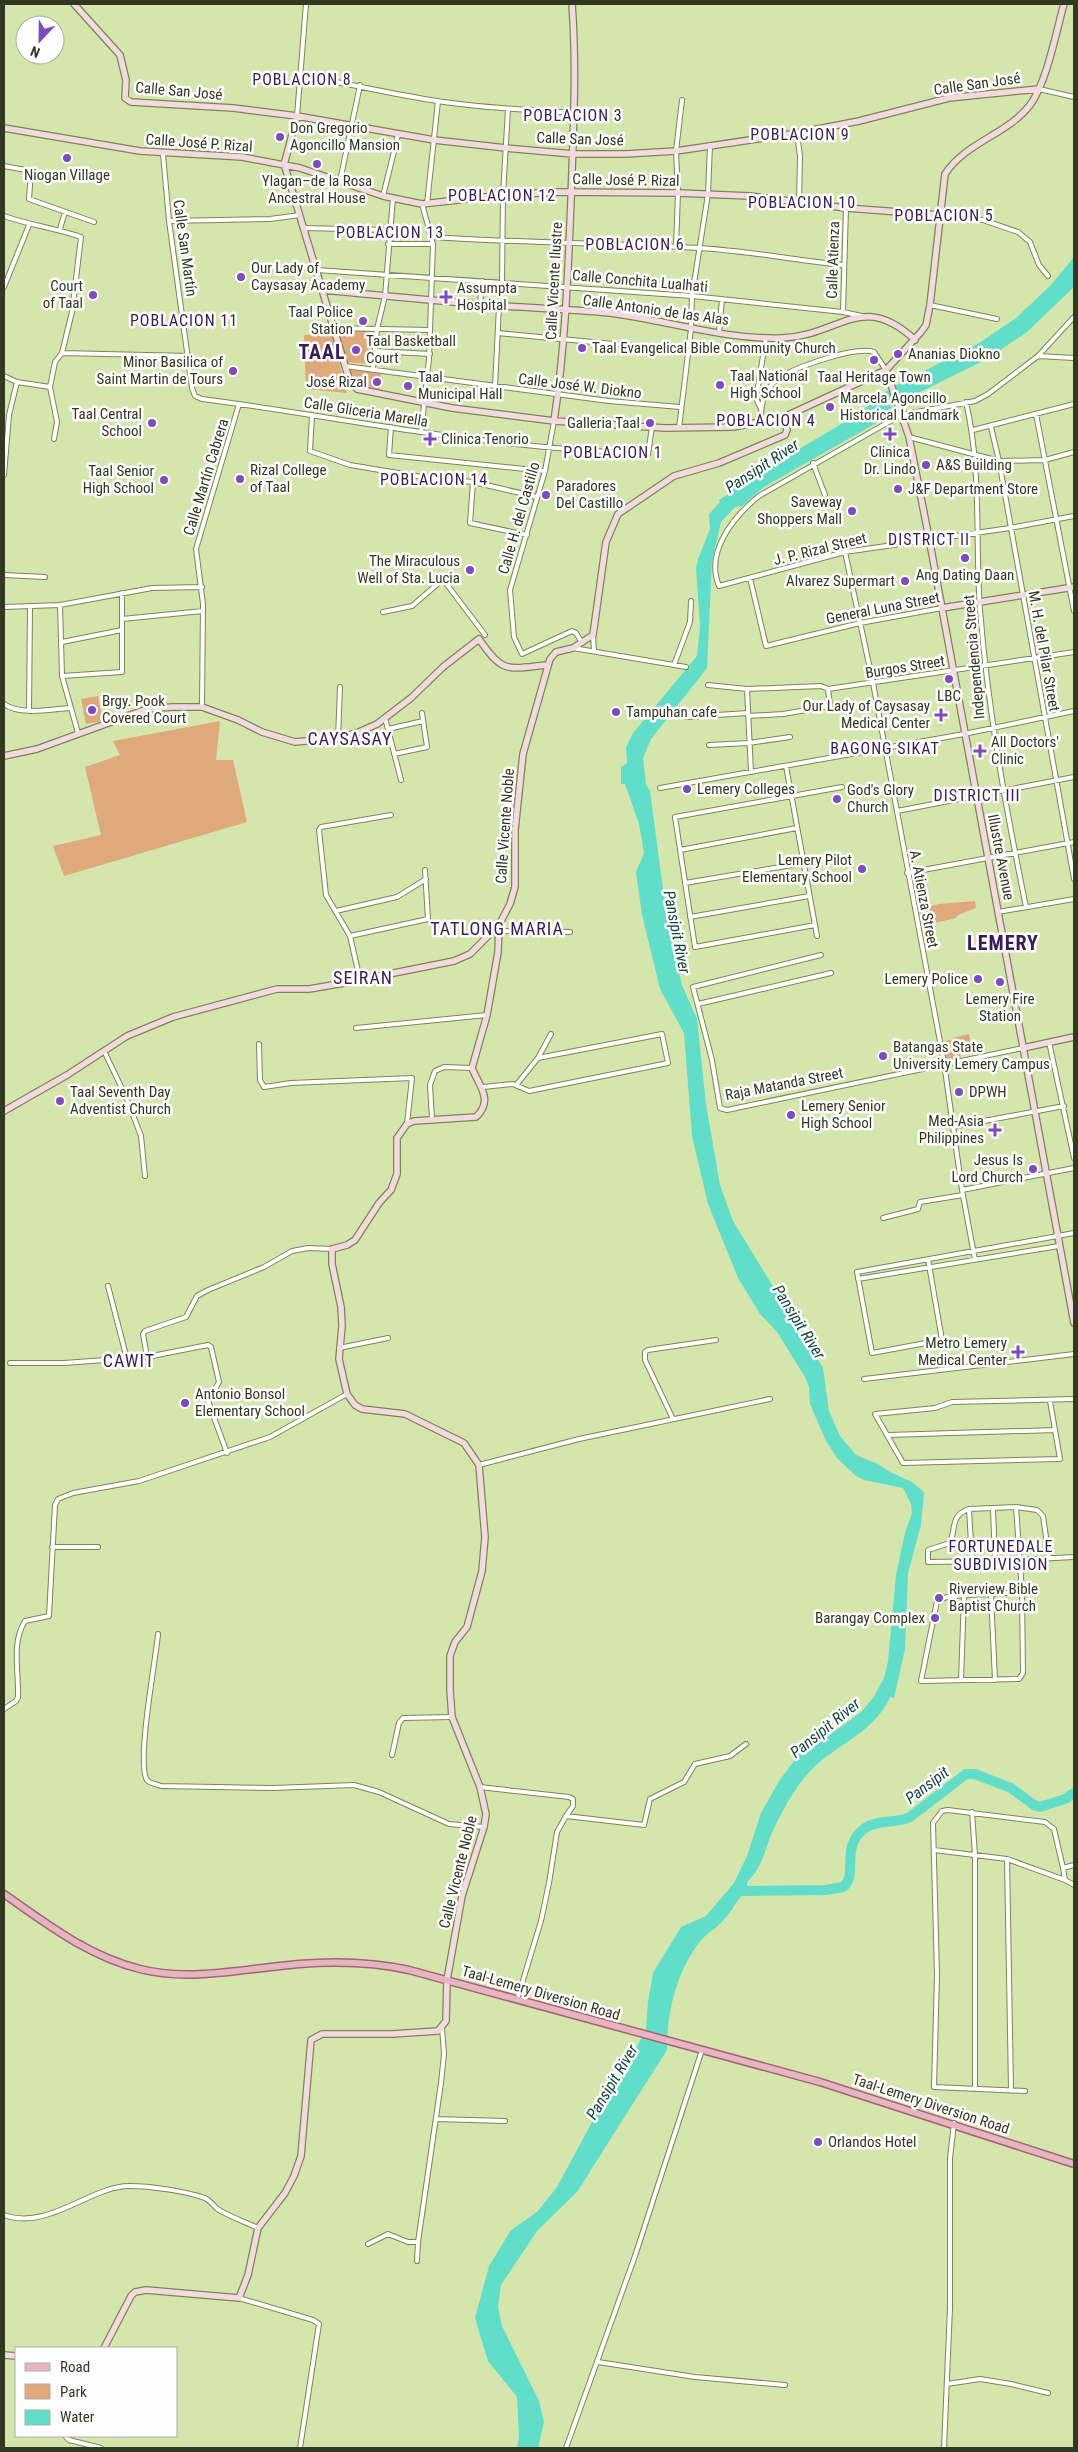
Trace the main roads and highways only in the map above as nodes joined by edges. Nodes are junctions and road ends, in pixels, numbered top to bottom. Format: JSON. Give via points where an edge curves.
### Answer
{"nodes":[{"id":1,"x":4,"y":1894,"type":"edge"},
{"id":2,"x":1074,"y":2164,"type":"edge"}],
"edges":[{"from":1,"to":2,"type":"main road","name":"Taal-Lemery Diversion Road","via":[[79,1945],[142,1970],[184,1974],[350,1962],[394,1967],[820,2082]]}]}
